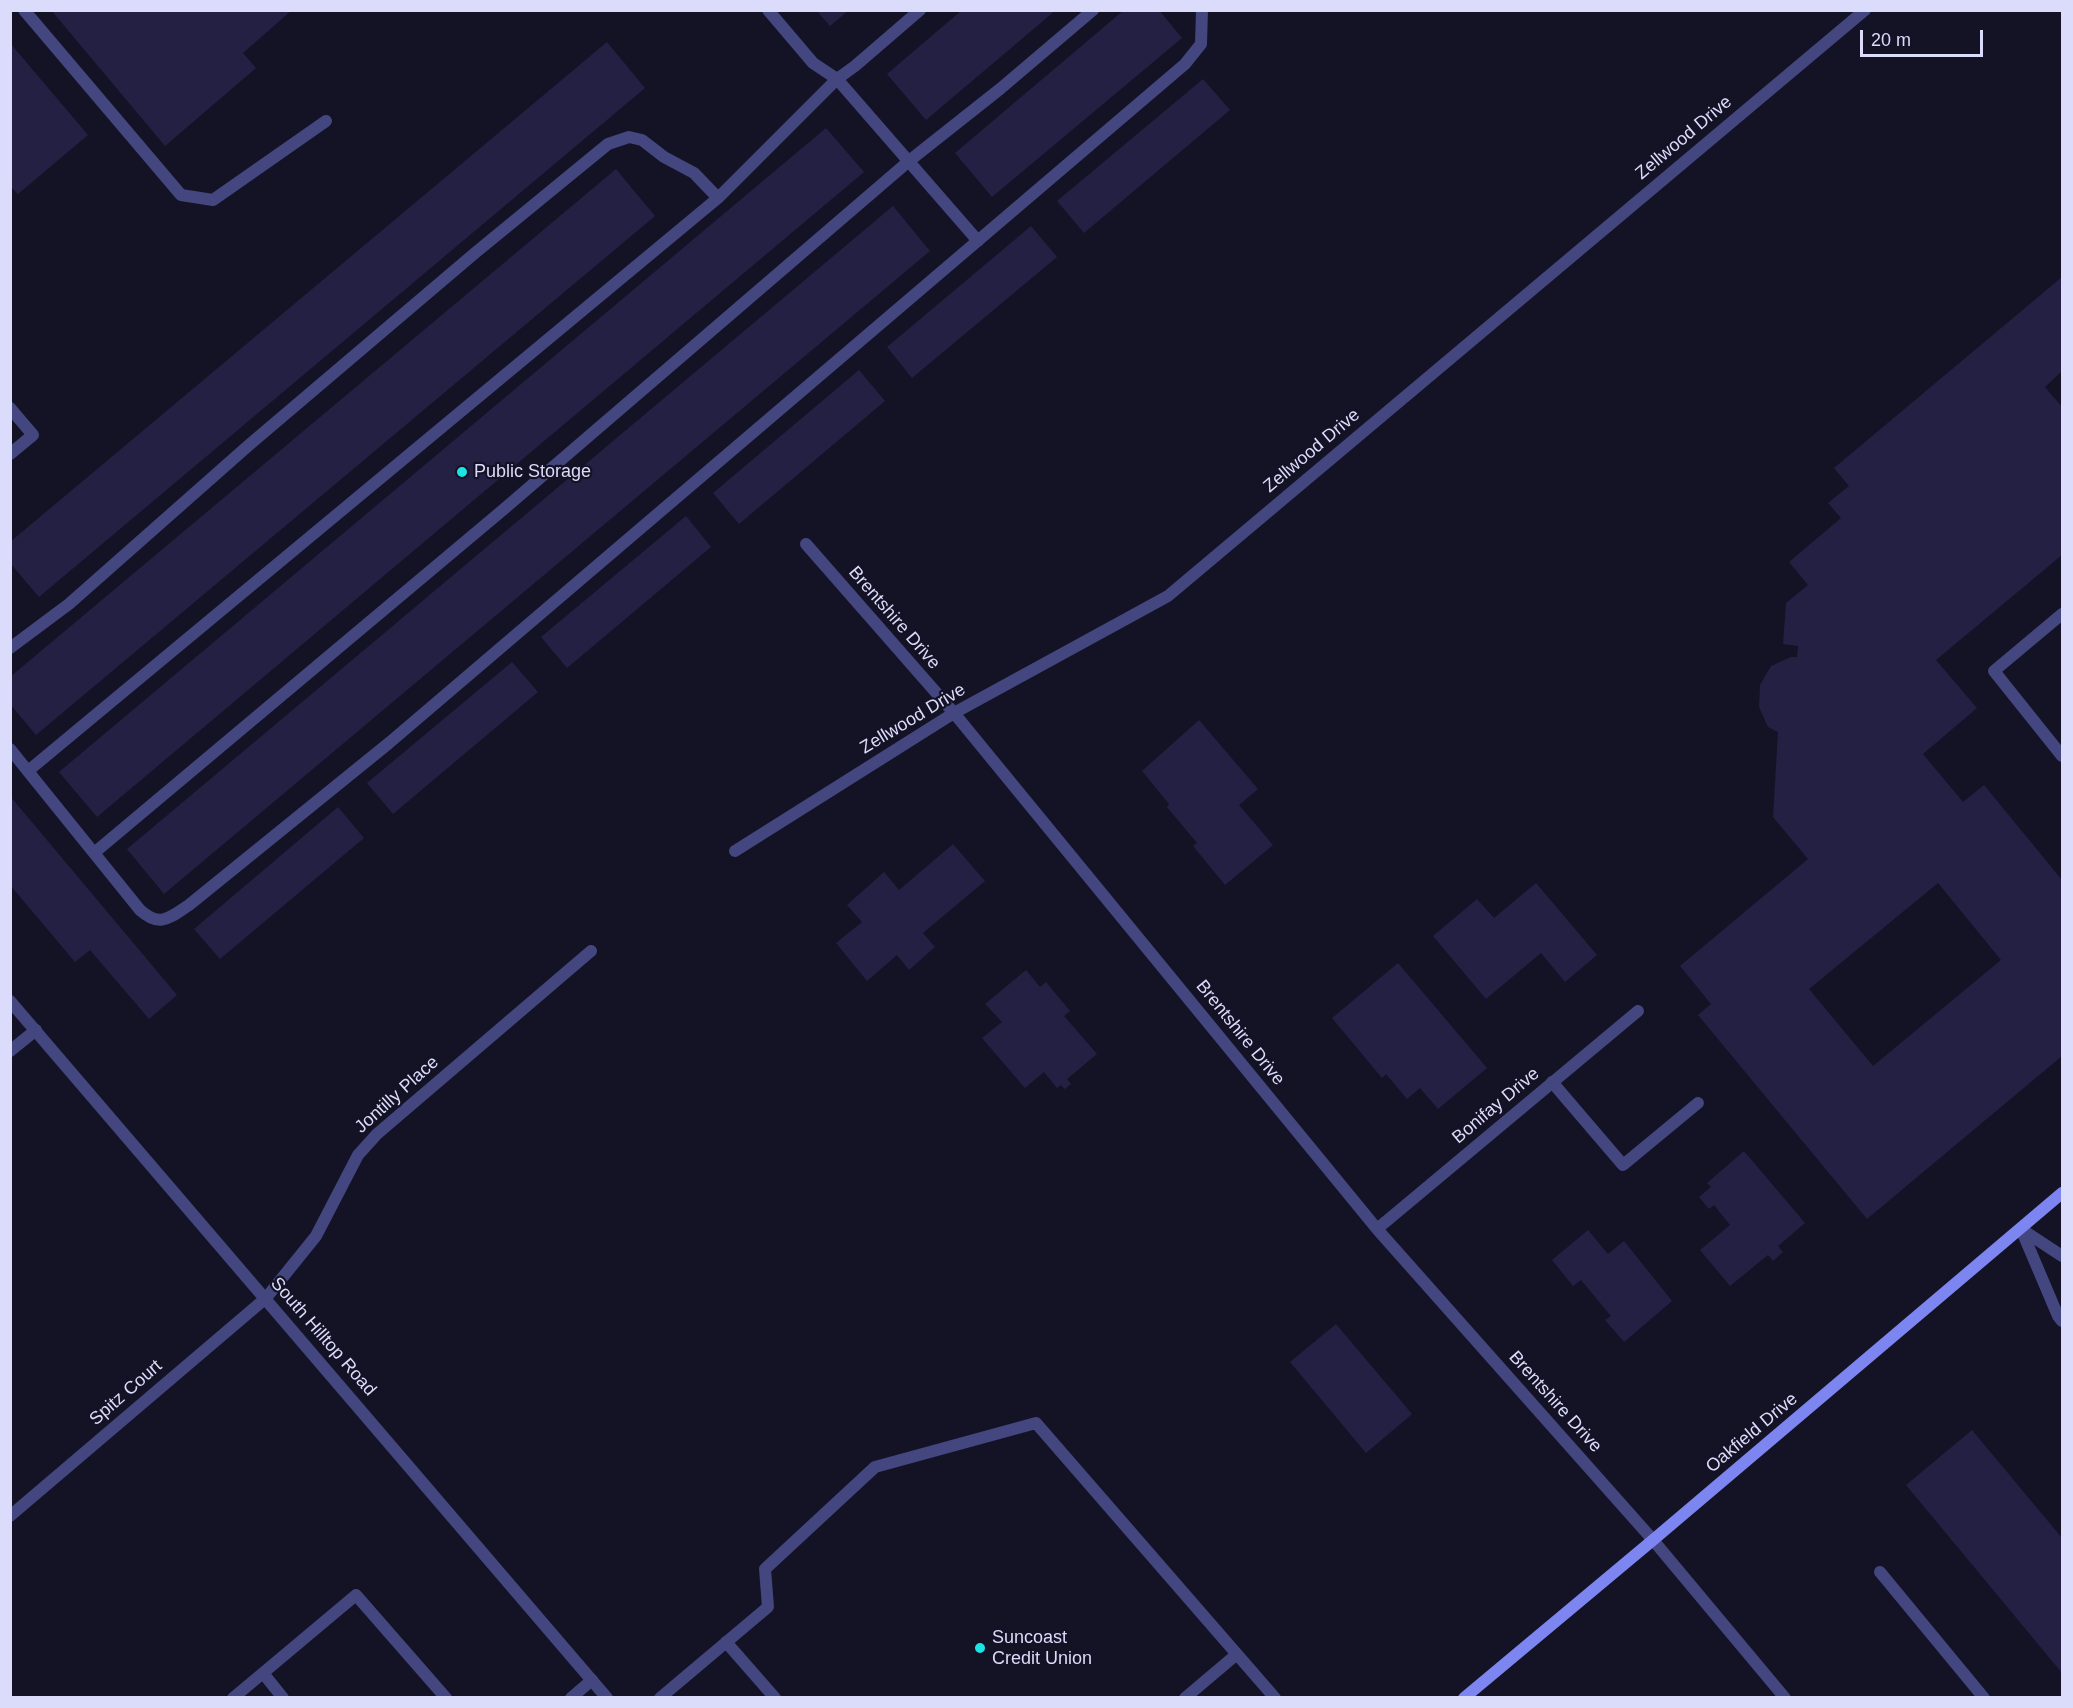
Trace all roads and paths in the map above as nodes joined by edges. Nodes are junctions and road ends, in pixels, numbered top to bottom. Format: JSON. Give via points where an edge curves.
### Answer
{"nodes":[{"id":1,"x":24,"y":10,"type":"edge"},
{"id":2,"x":768,"y":10,"type":"edge"},
{"id":3,"x":920,"y":10,"type":"edge"},
{"id":4,"x":1093,"y":10,"type":"edge"},
{"id":5,"x":1202,"y":10,"type":"edge"},
{"id":6,"x":1865,"y":10,"type":"edge"},
{"id":7,"x":837,"y":79,"type":"junction"},
{"id":8,"x":326,"y":122,"type":"dead end"},
{"id":9,"x":909,"y":161,"type":"junction"},
{"id":10,"x":718,"y":198,"type":"junction"},
{"id":11,"x":978,"y":241,"type":"junction"},
{"id":12,"x":10,"y":408,"type":"edge"},
{"id":13,"x":10,"y":454,"type":"edge"},
{"id":14,"x":806,"y":544,"type":"dead end"},
{"id":15,"x":2062,"y":614,"type":"edge"},
{"id":16,"x":10,"y":648,"type":"edge"},
{"id":17,"x":954,"y":713,"type":"junction"},
{"id":18,"x":10,"y":749,"type":"edge"},
{"id":19,"x":2062,"y":756,"type":"edge"},
{"id":20,"x":28,"y":771,"type":"junction"},
{"id":21,"x":735,"y":851,"type":"dead end"},
{"id":22,"x":94,"y":853,"type":"junction"},
{"id":23,"x":591,"y":951,"type":"dead end"},
{"id":24,"x":10,"y":1001,"type":"edge"},
{"id":25,"x":1638,"y":1011,"type":"dead end"},
{"id":26,"x":36,"y":1030,"type":"junction"},
{"id":27,"x":10,"y":1052,"type":"edge"},
{"id":28,"x":1552,"y":1082,"type":"junction"},
{"id":29,"x":1698,"y":1103,"type":"dead end"},
{"id":30,"x":2062,"y":1193,"type":"edge"},
{"id":31,"x":1377,"y":1229,"type":"junction"},
{"id":32,"x":2020,"y":1229,"type":"junction"},
{"id":33,"x":2062,"y":1256,"type":"edge"},
{"id":34,"x":266,"y":1298,"type":"junction"},
{"id":35,"x":2062,"y":1322,"type":"edge"},
{"id":36,"x":10,"y":1516,"type":"edge"},
{"id":37,"x":1653,"y":1540,"type":"junction"},
{"id":38,"x":1880,"y":1572,"type":"dead end"},
{"id":39,"x":726,"y":1642,"type":"junction"},
{"id":40,"x":1237,"y":1654,"type":"junction"},
{"id":41,"x":263,"y":1673,"type":"junction"},
{"id":42,"x":592,"y":1680,"type":"junction"},
{"id":43,"x":233,"y":1698,"type":"edge"},
{"id":44,"x":283,"y":1698,"type":"edge"},
{"id":45,"x":446,"y":1698,"type":"edge"},
{"id":46,"x":571,"y":1698,"type":"edge"},
{"id":47,"x":607,"y":1698,"type":"edge"},
{"id":48,"x":660,"y":1698,"type":"edge"},
{"id":49,"x":775,"y":1698,"type":"edge"},
{"id":50,"x":1185,"y":1698,"type":"edge"},
{"id":51,"x":1275,"y":1698,"type":"edge"},
{"id":52,"x":1464,"y":1698,"type":"edge"},
{"id":53,"x":1785,"y":1698,"type":"edge"},
{"id":54,"x":1984,"y":1698,"type":"edge"}],
"edges":[{"from":1,"to":8,"type":"street","via":[[181,195],[213,200]]},
{"from":2,"to":7,"type":"street","via":[[813,63]]},
{"from":3,"to":7,"type":"street"},
{"from":4,"to":9,"type":"street"},
{"from":5,"to":11,"type":"street","via":[[1201,44],[1185,64]]},
{"from":6,"to":17,"type":"street","name":"Zellwood Drive","via":[[1167,596]]},
{"from":7,"to":9,"type":"street"},
{"from":7,"to":10,"type":"street"},
{"from":9,"to":11,"type":"street"},
{"from":9,"to":22,"type":"street"},
{"from":10,"to":16,"type":"street","via":[[694,173],[642,140],[629,137],[608,144],[249,445],[69,604]]},
{"from":10,"to":20,"type":"street"},
{"from":11,"to":22,"type":"street","via":[[389,743],[189,905],[166,920],[150,919]]},
{"from":12,"to":13,"type":"street","via":[[33,435]]},
{"from":14,"to":17,"type":"street","name":"Brentshire Drive"},
{"from":15,"to":19,"type":"street","via":[[1994,671]]},
{"from":17,"to":21,"type":"street","name":"Zellwood Drive"},
{"from":17,"to":31,"type":"street","name":"Brentshire Drive"},
{"from":18,"to":20,"type":"street"},
{"from":20,"to":22,"type":"street"},
{"from":23,"to":34,"type":"street","name":"Jontilly Place","via":[[377,1134],[358,1155],[316,1236]]},
{"from":24,"to":26,"type":"street","name":"South Hilltop Road"},
{"from":25,"to":28,"type":"street","name":"Bonifay Drive"},
{"from":26,"to":27,"type":"street"},
{"from":26,"to":34,"type":"street","name":"South Hilltop Road"},
{"from":28,"to":29,"type":"street","via":[[1623,1165]]},
{"from":28,"to":31,"type":"street","name":"Bonifay Drive"},
{"from":30,"to":32,"type":"street","name":"Oakfield Drive"},
{"from":31,"to":37,"type":"street","name":"Brentshire Drive"},
{"from":32,"to":33,"type":"street"},
{"from":32,"to":35,"type":"street"},
{"from":32,"to":37,"type":"street","name":"Oakfield Drive"},
{"from":34,"to":36,"type":"street","name":"Spitz Court"},
{"from":34,"to":42,"type":"street","name":"South Hilltop Road"},
{"from":37,"to":52,"type":"street","name":"Oakfield Drive"},
{"from":37,"to":53,"type":"street","name":"Brentshire Drive"},
{"from":38,"to":54,"type":"street"},
{"from":39,"to":40,"type":"street","via":[[768,1607],[765,1569],[875,1467],[1036,1423]]},
{"from":39,"to":48,"type":"street"},
{"from":39,"to":49,"type":"street"},
{"from":40,"to":50,"type":"street"},
{"from":40,"to":51,"type":"street"},
{"from":41,"to":43,"type":"street"},
{"from":41,"to":44,"type":"street"},
{"from":41,"to":45,"type":"street","via":[[356,1595]]},
{"from":42,"to":46,"type":"street"},
{"from":42,"to":47,"type":"street","name":"South Hilltop Road"}]}
